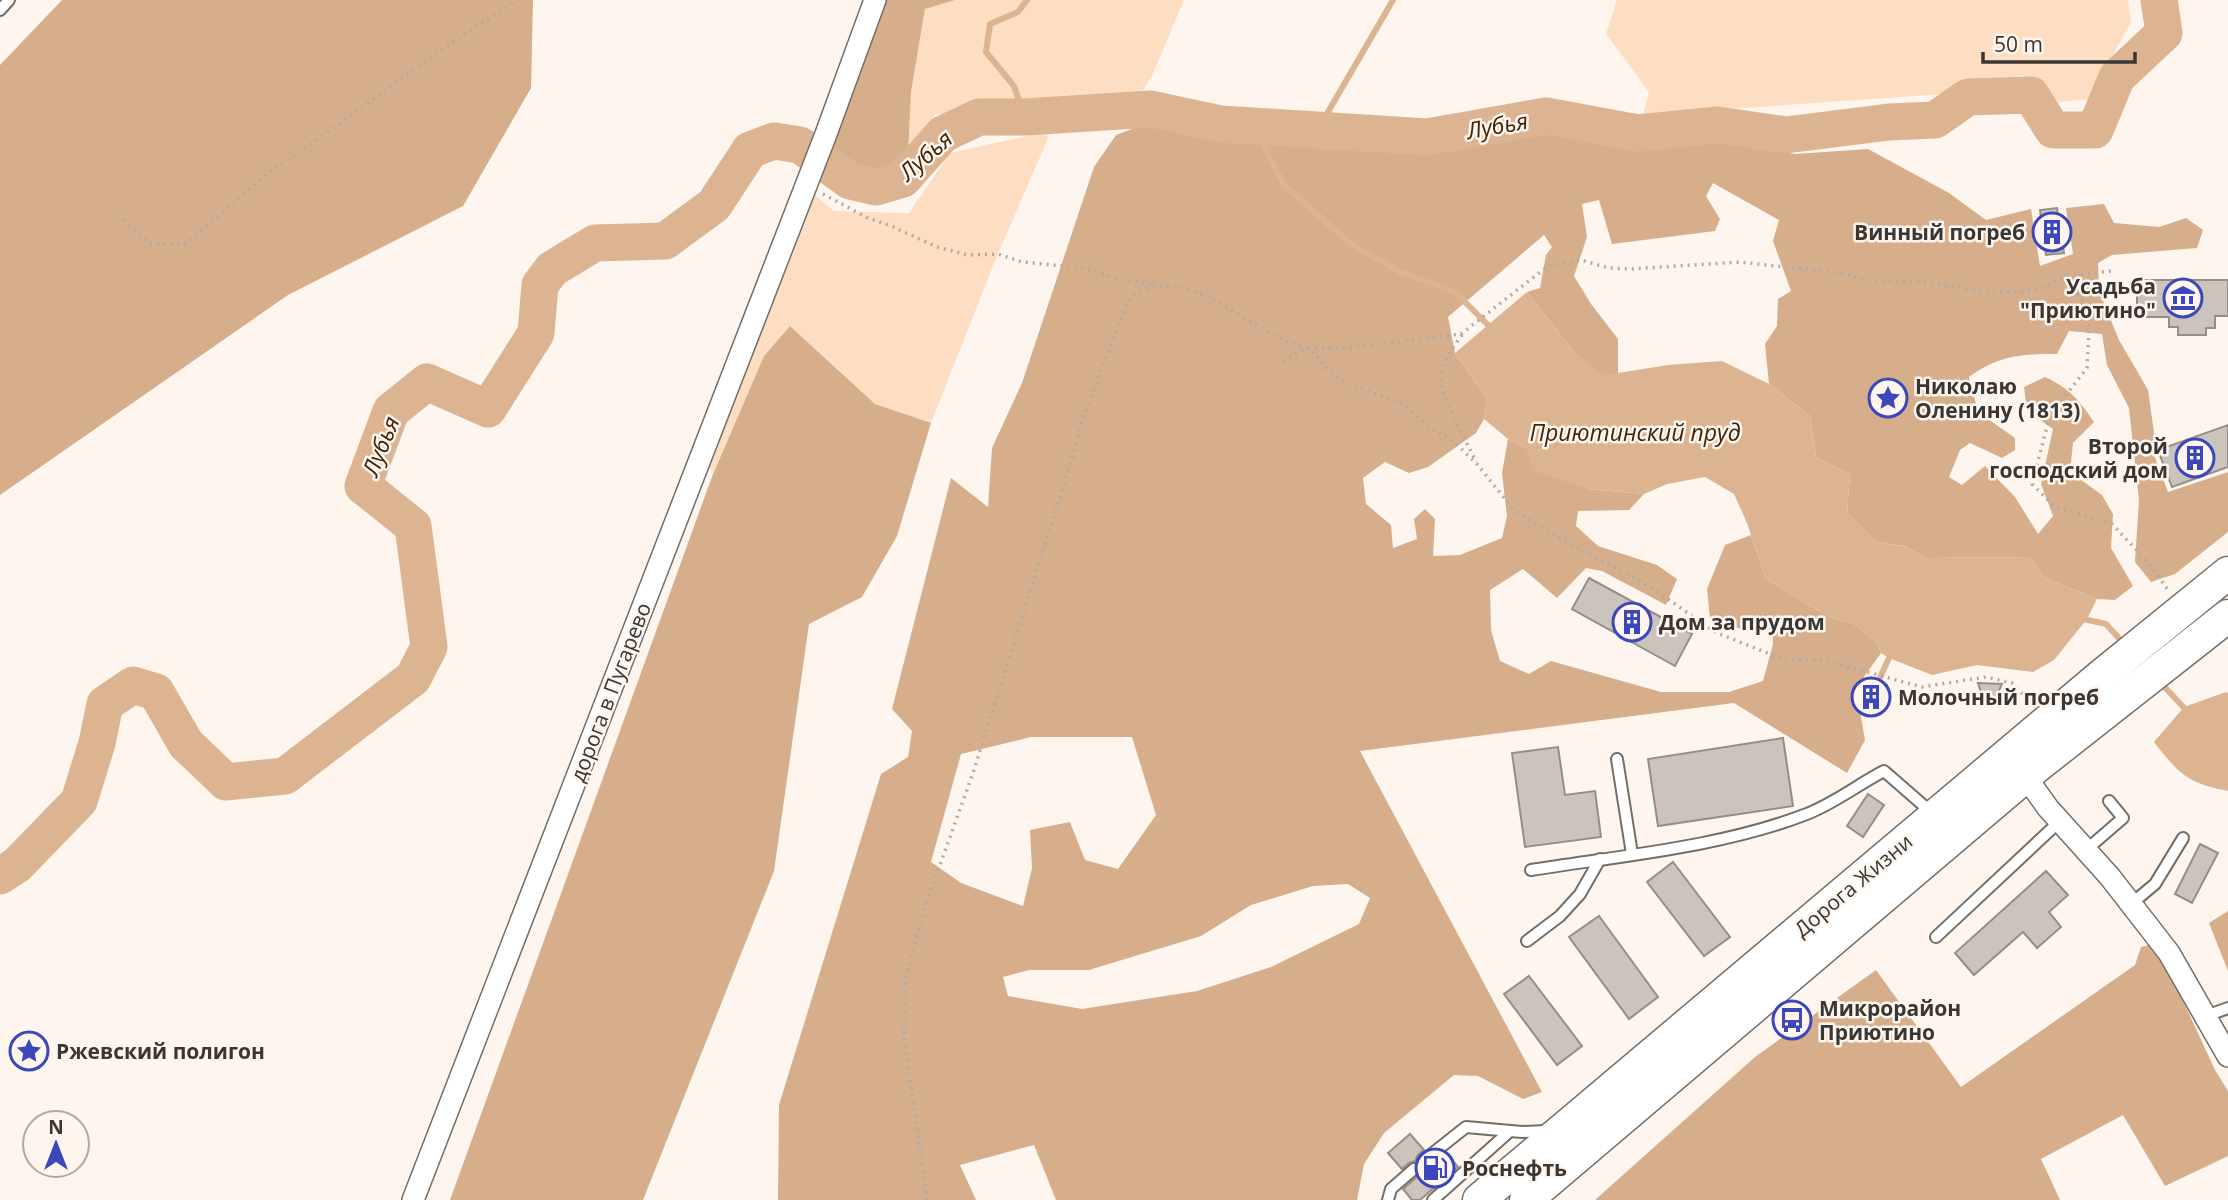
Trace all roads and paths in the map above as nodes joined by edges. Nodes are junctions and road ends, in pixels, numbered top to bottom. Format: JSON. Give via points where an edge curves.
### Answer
{"nodes":[{"id":1,"x":9,"y":0,"type":"edge"},
{"id":2,"x":518,"y":0,"type":"edge"},
{"id":3,"x":875,"y":0,"type":"edge"},
{"id":4,"x":0,"y":10,"type":"edge"},
{"id":5,"x":807,"y":183,"type":"junction"},
{"id":6,"x":124,"y":220,"type":"dead end"},
{"id":7,"x":2111,"y":271,"type":"dead end"},
{"id":8,"x":2065,"y":276,"type":"junction"},
{"id":9,"x":1154,"y":285,"type":"junction"},
{"id":10,"x":1465,"y":331,"type":"junction"},
{"id":11,"x":1307,"y":348,"type":"junction"},
{"id":12,"x":1283,"y":361,"type":"dead end"},
{"id":13,"x":1477,"y":464,"type":"junction"},
{"id":14,"x":2228,"y":573,"type":"edge"},
{"id":15,"x":2172,"y":606,"type":"junction"},
{"id":16,"x":2228,"y":616,"type":"edge"},
{"id":17,"x":2111,"y":688,"type":"junction"},
{"id":18,"x":2037,"y":709,"type":"dead end"},
{"id":19,"x":1617,"y":759,"type":"dead end"},
{"id":20,"x":2025,"y":776,"type":"junction"},
{"id":21,"x":2109,"y":802,"type":"dead end"},
{"id":22,"x":1933,"y":818,"type":"junction"},
{"id":23,"x":2060,"y":821,"type":"junction"},
{"id":24,"x":2183,"y":838,"type":"dead end"},
{"id":25,"x":2086,"y":850,"type":"junction"},
{"id":26,"x":1632,"y":855,"type":"junction"},
{"id":27,"x":1600,"y":859,"type":"junction"},
{"id":28,"x":1531,"y":870,"type":"dead end"},
{"id":29,"x":2131,"y":904,"type":"junction"},
{"id":30,"x":1936,"y":937,"type":"dead end"},
{"id":31,"x":1527,"y":941,"type":"dead end"},
{"id":32,"x":2228,"y":1008,"type":"edge"},
{"id":33,"x":2206,"y":1016,"type":"junction"},
{"id":34,"x":2228,"y":1056,"type":"edge"},
{"id":35,"x":1510,"y":1131,"type":"junction"},
{"id":36,"x":1560,"y":1131,"type":"junction"},
{"id":37,"x":1423,"y":1161,"type":"dead end"},
{"id":38,"x":1414,"y":1169,"type":"dead end"},
{"id":39,"x":414,"y":1200,"type":"edge"},
{"id":40,"x":927,"y":1200,"type":"edge"},
{"id":41,"x":1388,"y":1200,"type":"edge"},
{"id":42,"x":1433,"y":1200,"type":"edge"},
{"id":43,"x":1479,"y":1200,"type":"edge"},
{"id":44,"x":1526,"y":1200,"type":"edge"}],
"edges":[{"from":1,"to":4,"type":"lane"},
{"from":2,"to":6,"type":"path","via":[[269,172],[186,244],[150,244]]},
{"from":3,"to":5,"type":"street","name":"дорога в Пугарево"},
{"from":5,"to":9,"type":"path","via":[[834,203],[937,247],[968,255],[998,254],[1022,262],[1084,268]]},
{"from":5,"to":39,"type":"street","name":"дорога в Пугарево"},
{"from":7,"to":8,"type":"path"},
{"from":8,"to":10,"type":"path","via":[[2019,292],[1979,291],[1761,264],[1630,269],[1581,260],[1548,266]]},
{"from":8,"to":15,"type":"path","via":[[2090,312],[2087,368],[2050,415],[2032,484],[2054,506],[2112,524],[2146,560]]},
{"from":9,"to":11,"type":"path","via":[[1185,288],[1211,298],[1277,337]]},
{"from":9,"to":40,"type":"path","via":[[1126,306],[1081,423],[905,979],[904,1036]]},
{"from":10,"to":11,"type":"path","via":[[1444,338]]},
{"from":10,"to":13,"type":"path","via":[[1441,372]]},
{"from":11,"to":12,"type":"path"},
{"from":11,"to":13,"type":"path","via":[[1328,372],[1406,407]]},
{"from":13,"to":18,"type":"path","via":[[1514,510],[1650,586],[1715,632],[1787,661],[1823,660],[1922,687],[1986,677],[2012,683]]},
{"from":14,"to":15,"type":"main road","name":"Дорога Жизни"},
{"from":15,"to":17,"type":"main road","name":"Дорога Жизни"},
{"from":16,"to":17,"type":"main road","name":"Дорога Жизни","via":[[2195,642]]},
{"from":17,"to":20,"type":"main road","name":"Дорога Жизни"},
{"from":17,"to":22,"type":"main road","name":"Дорога Жизни"},
{"from":19,"to":26,"type":"lane"},
{"from":20,"to":23,"type":"street"},
{"from":20,"to":44,"type":"main road","name":"Дорога Жизни"},
{"from":21,"to":25,"type":"lane","via":[[2123,818]]},
{"from":22,"to":26,"type":"lane","via":[[1884,771],[1807,814],[1758,831]]},
{"from":22,"to":36,"type":"main road","name":"Дорога Жизни"},
{"from":23,"to":25,"type":"street"},
{"from":23,"to":30,"type":"lane"},
{"from":24,"to":29,"type":"lane","via":[[2155,884]]},
{"from":25,"to":29,"type":"street"},
{"from":26,"to":27,"type":"lane"},
{"from":27,"to":28,"type":"lane"},
{"from":27,"to":31,"type":"lane","via":[[1580,894]]},
{"from":29,"to":33,"type":"street","via":[[2169,953]]},
{"from":32,"to":33,"type":"lane"},
{"from":33,"to":34,"type":"street"},
{"from":35,"to":36,"type":"lane"},
{"from":35,"to":37,"type":"lane","via":[[1466,1127]]},
{"from":35,"to":42,"type":"lane"},
{"from":36,"to":43,"type":"main road","name":"Дорога Жизни"},
{"from":38,"to":41,"type":"lane","via":[[1391,1189]]}]}
